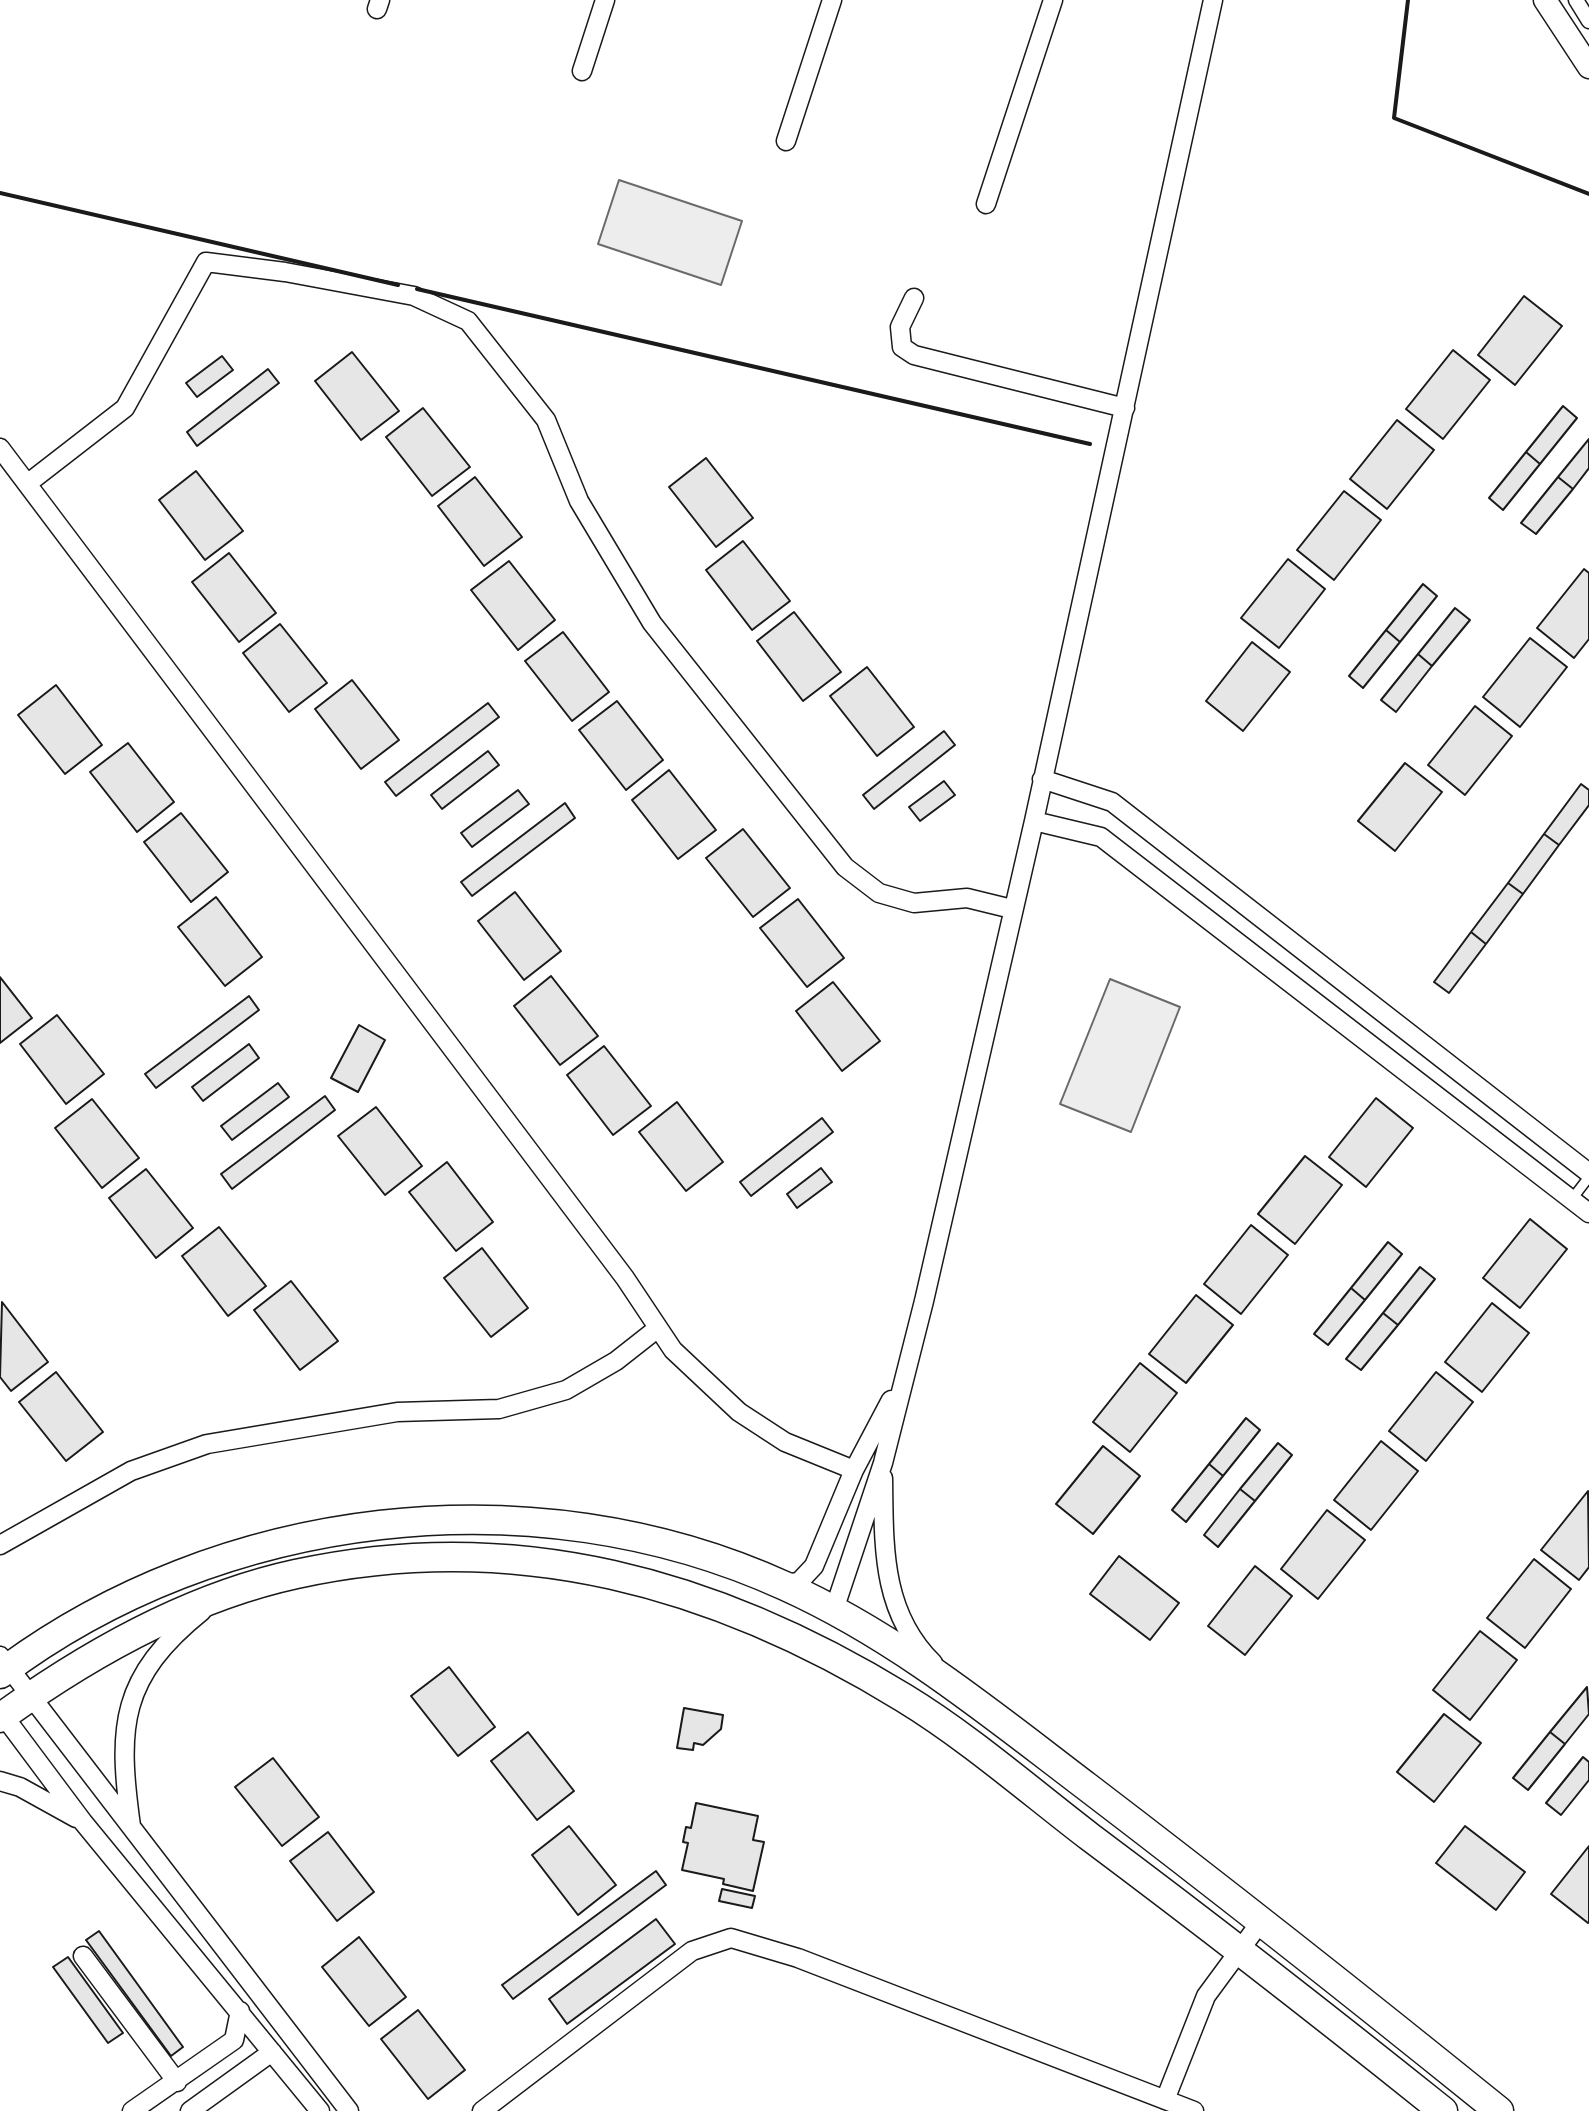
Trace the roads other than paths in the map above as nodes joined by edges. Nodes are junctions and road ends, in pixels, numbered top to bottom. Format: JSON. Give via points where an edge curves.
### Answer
{"nodes":[{"id":1,"x":605,"y":0,"type":"edge"},
{"id":2,"x":832,"y":0,"type":"edge"},
{"id":3,"x":1053,"y":0,"type":"edge"},
{"id":4,"x":1213,"y":0,"type":"edge"},
{"id":5,"x":1545,"y":0,"type":"edge"},
{"id":6,"x":1576,"y":0,"type":"edge"},
{"id":7,"x":1589,"y":21,"type":"edge"},
{"id":8,"x":1589,"y":67,"type":"edge"},
{"id":9,"x":582,"y":71,"type":"dead end"},
{"id":10,"x":786,"y":141,"type":"dead end"},
{"id":11,"x":986,"y":204,"type":"dead end"},
{"id":12,"x":914,"y":298,"type":"dead end"},
{"id":13,"x":1125,"y":408,"type":"junction"},
{"id":14,"x":0,"y":448,"type":"edge"},
{"id":15,"x":27,"y":484,"type":"junction"},
{"id":16,"x":1042,"y":779,"type":"junction"},
{"id":17,"x":1034,"y":821,"type":"junction"},
{"id":18,"x":1012,"y":909,"type":"junction"},
{"id":19,"x":1589,"y":1175,"type":"edge"},
{"id":20,"x":1572,"y":1199,"type":"junction"},
{"id":21,"x":1589,"y":1213,"type":"edge"},
{"id":22,"x":658,"y":1328,"type":"junction"},
{"id":23,"x":903,"y":1377,"type":"junction"},
{"id":24,"x":883,"y":1463,"type":"junction"},
{"id":25,"x":854,"y":1470,"type":"junction"},
{"id":26,"x":0,"y":1545,"type":"edge"},
{"id":27,"x":782,"y":1584,"type":"junction"},
{"id":28,"x":217,"y":1599,"type":"junction"},
{"id":29,"x":834,"y":1610,"type":"junction"},
{"id":30,"x":3,"y":1666,"type":"edge"},
{"id":31,"x":960,"y":1691,"type":"junction"},
{"id":32,"x":31,"y":1695,"type":"junction"},
{"id":33,"x":1,"y":1715,"type":"edge"},
{"id":34,"x":0,"y":1781,"type":"edge"},
{"id":35,"x":83,"y":1822,"type":"junction"},
{"id":36,"x":132,"y":1828,"type":"junction"},
{"id":37,"x":1262,"y":1920,"type":"junction"},
{"id":38,"x":1239,"y":1949,"type":"junction"},
{"id":39,"x":83,"y":1956,"type":"dead end"},
{"id":40,"x":240,"y":2011,"type":"junction"},
{"id":41,"x":272,"y":2052,"type":"junction"},
{"id":42,"x":177,"y":2082,"type":"junction"},
{"id":43,"x":1165,"y":2100,"type":"junction"},
{"id":44,"x":132,"y":2111,"type":"edge"},
{"id":45,"x":190,"y":2111,"type":"edge"},
{"id":46,"x":320,"y":2111,"type":"edge"},
{"id":47,"x":349,"y":2111,"type":"edge"},
{"id":48,"x":482,"y":2111,"type":"edge"},
{"id":49,"x":1194,"y":2111,"type":"edge"},
{"id":50,"x":1443,"y":2111,"type":"edge"},
{"id":51,"x":1499,"y":2111,"type":"edge"}],
"edges":[{"from":1,"to":9,"type":"street"},
{"from":2,"to":10,"type":"street"},
{"from":3,"to":11,"type":"street"},
{"from":4,"to":13,"type":"street"},
{"from":5,"to":8,"type":"street"},
{"from":6,"to":7,"type":"street"},
{"from":12,"to":13,"type":"street","via":[[900,327],[902,347],[914,355]]},
{"from":13,"to":16,"type":"street"},
{"from":14,"to":15,"type":"street"},
{"from":15,"to":18,"type":"street","via":[[125,408],[206,262],[414,296],[468,321],[546,420],[579,501],[652,623],[845,867],[879,893],[914,903],[967,898]]},
{"from":15,"to":22,"type":"street"},
{"from":16,"to":17,"type":"street"},
{"from":16,"to":19,"type":"street","via":[[1112,802]]},
{"from":17,"to":18,"type":"street"},
{"from":17,"to":20,"type":"street","via":[[1101,837]]},
{"from":18,"to":23,"type":"street"},
{"from":19,"to":20,"type":"lane"},
{"from":20,"to":21,"type":"street"},
{"from":22,"to":25,"type":"street","via":[[673,1350],[739,1412],[785,1442]]},
{"from":22,"to":26,"type":"street","via":[[566,1390],[499,1409],[397,1412],[207,1444],[131,1471]]},
{"from":23,"to":24,"type":"street"},
{"from":23,"to":25,"type":"street"},
{"from":24,"to":29,"type":"street"},
{"from":24,"to":31,"type":"street","via":[[884,1558],[897,1610],[928,1659]]},
{"from":25,"to":27,"type":"street","via":[[814,1566],[799,1582]]},
{"from":27,"to":29,"type":"main road"},
{"from":27,"to":30,"type":"main road","via":[[675,1547],[563,1526],[443,1520],[380,1524],[268,1543],[212,1561],[99,1610]]},
{"from":28,"to":32,"type":"main road","via":[[116,1645]]},
{"from":28,"to":36,"type":"street","via":[[158,1650],[131,1701],[123,1765]]},
{"from":28,"to":38,"type":"main road","via":[[294,1574],[354,1565],[530,1558],[650,1582],[710,1602],[772,1626],[906,1699]]},
{"from":29,"to":31,"type":"main road"},
{"from":30,"to":32,"type":"street"},
{"from":31,"to":37,"type":"main road"},
{"from":32,"to":33,"type":"main road"},
{"from":32,"to":36,"type":"street"},
{"from":33,"to":35,"type":"street"},
{"from":34,"to":35,"type":"street"},
{"from":35,"to":40,"type":"street"},
{"from":36,"to":47,"type":"street"},
{"from":37,"to":38,"type":"street"},
{"from":37,"to":51,"type":"main road"},
{"from":38,"to":43,"type":"street","via":[[1206,1996]]},
{"from":38,"to":50,"type":"main road"},
{"from":39,"to":42,"type":"street"},
{"from":40,"to":41,"type":"street"},
{"from":40,"to":42,"type":"street","via":[[234,2040]]},
{"from":41,"to":45,"type":"street"},
{"from":41,"to":46,"type":"street"},
{"from":42,"to":44,"type":"street"},
{"from":43,"to":48,"type":"street","via":[[798,1958],[731,1938],[692,1951]]},
{"from":43,"to":49,"type":"street"}]}
